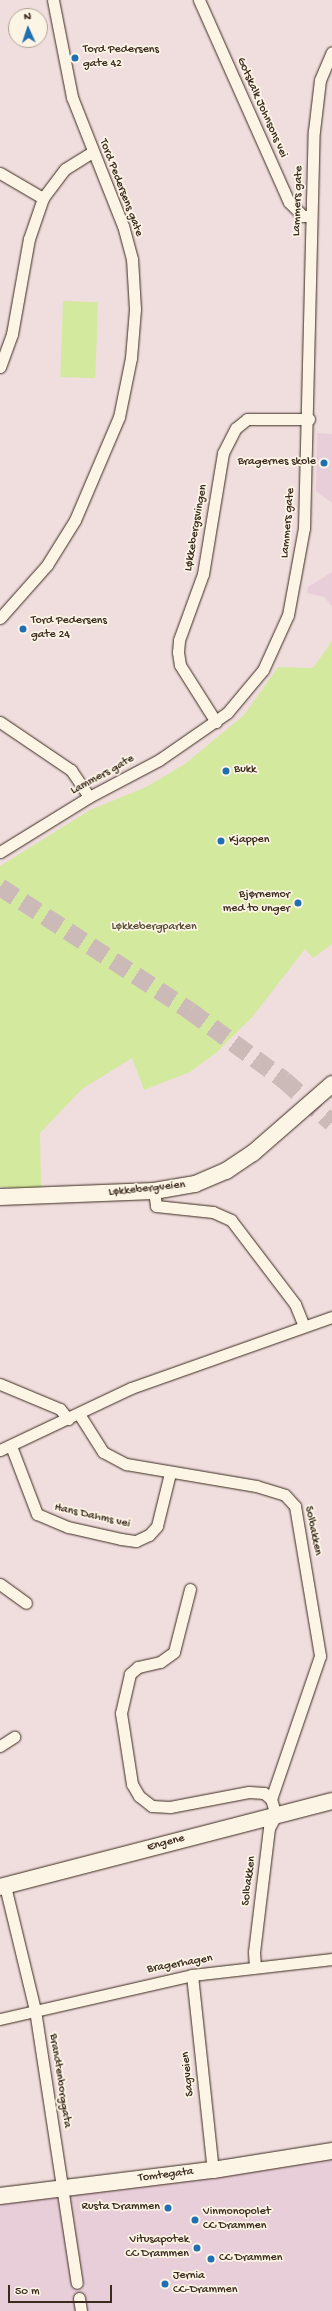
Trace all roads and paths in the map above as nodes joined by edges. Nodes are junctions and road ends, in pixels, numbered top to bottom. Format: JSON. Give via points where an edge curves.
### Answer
{"nodes":[{"id":1,"x":53,"y":0,"type":"edge"},
{"id":2,"x":199,"y":0,"type":"edge"},
{"id":3,"x":332,"y":52,"type":"edge"},
{"id":4,"x":92,"y":153,"type":"junction"},
{"id":5,"x":0,"y":173,"type":"edge"},
{"id":6,"x":43,"y":198,"type":"junction"},
{"id":7,"x":310,"y":216,"type":"junction"},
{"id":8,"x":0,"y":367,"type":"edge"},
{"id":9,"x":308,"y":419,"type":"junction"},
{"id":10,"x":0,"y":618,"type":"edge"},
{"id":11,"x":0,"y":722,"type":"edge"},
{"id":12,"x":216,"y":722,"type":"junction"},
{"id":13,"x":89,"y":797,"type":"junction"},
{"id":14,"x":0,"y":852,"type":"edge"},
{"id":15,"x":332,"y":1084,"type":"edge"},
{"id":16,"x":154,"y":1191,"type":"junction"},
{"id":17,"x":0,"y":1197,"type":"edge"},
{"id":18,"x":332,"y":1317,"type":"edge"},
{"id":19,"x":304,"y":1326,"type":"junction"},
{"id":20,"x":0,"y":1384,"type":"edge"},
{"id":21,"x":74,"y":1416,"type":"junction"},
{"id":22,"x":11,"y":1446,"type":"junction"},
{"id":23,"x":0,"y":1450,"type":"edge"},
{"id":24,"x":170,"y":1473,"type":"junction"},
{"id":25,"x":0,"y":1584,"type":"edge"},
{"id":26,"x":190,"y":1589,"type":"dead end"},
{"id":27,"x":26,"y":1603,"type":"dead end"},
{"id":28,"x":14,"y":1737,"type":"dead end"},
{"id":29,"x":0,"y":1746,"type":"edge"},
{"id":30,"x":271,"y":1799,"type":"junction"},
{"id":31,"x":332,"y":1801,"type":"edge"},
{"id":32,"x":276,"y":1815,"type":"junction"},
{"id":33,"x":2,"y":1886,"type":"edge"},
{"id":34,"x":332,"y":1958,"type":"edge"},
{"id":35,"x":256,"y":1967,"type":"junction"},
{"id":36,"x":192,"y":1975,"type":"junction"},
{"id":37,"x":35,"y":2010,"type":"junction"},
{"id":38,"x":0,"y":2019,"type":"edge"},
{"id":39,"x":332,"y":2151,"type":"edge"},
{"id":40,"x":213,"y":2170,"type":"junction"},
{"id":41,"x":63,"y":2189,"type":"junction"},
{"id":42,"x":0,"y":2196,"type":"edge"},
{"id":43,"x":77,"y":2283,"type":"dead end"},
{"id":44,"x":79,"y":2298,"type":"dead end"},
{"id":45,"x":81,"y":2311,"type":"edge"}],
"edges":[{"from":1,"to":4,"type":"street","name":"Tord Pedersens gate","via":[[68,82]]},
{"from":2,"to":7,"type":"street","name":"Gotskalk Johnsons vei","via":[[288,202],[303,216]]},
{"from":3,"to":7,"type":"street","name":"Lammers gate","via":[[319,87]]},
{"from":4,"to":6,"type":"street","via":[[65,169]]},
{"from":4,"to":10,"type":"street","name":"Tord Pedersens gate","via":[[123,226],[132,259],[135,309],[131,358],[119,417],[75,520],[47,565]]},
{"from":5,"to":6,"type":"street"},
{"from":6,"to":8,"type":"street","via":[[29,239],[12,334]]},
{"from":7,"to":9,"type":"street","name":"Lammers gate"},
{"from":9,"to":12,"type":"street","name":"Lammers gate","via":[[304,528],[288,615],[251,688]]},
{"from":9,"to":12,"type":"street","name":"Løkkebergsvingen","via":[[247,419],[236,428],[223,453],[203,574],[179,640],[178,652],[180,665]]},
{"from":11,"to":13,"type":"street","via":[[71,770]]},
{"from":12,"to":13,"type":"street","name":"Lammers gate","via":[[132,776]]},
{"from":13,"to":14,"type":"street","name":"Lammers gate"},
{"from":15,"to":16,"type":"main road","name":"Løkkebergveien","via":[[239,1163],[195,1184]]},
{"from":16,"to":17,"type":"main road","name":"Løkkebergveien"},
{"from":16,"to":19,"type":"street","via":[[156,1206],[213,1212],[231,1220],[294,1304]]},
{"from":18,"to":19,"type":"street"},
{"from":19,"to":21,"type":"street","via":[[131,1388]]},
{"from":20,"to":21,"type":"street","name":"Solbakken"},
{"from":21,"to":22,"type":"street"},
{"from":21,"to":24,"type":"street","name":"Solbakken","via":[[103,1452],[126,1464]]},
{"from":22,"to":23,"type":"street"},
{"from":22,"to":24,"type":"street","name":"Hans Dahms vei","via":[[37,1514],[68,1527],[121,1539],[136,1540],[149,1535],[157,1526]]},
{"from":24,"to":30,"type":"street","name":"Solbakken","via":[[256,1486],[285,1495],[295,1506],[320,1656]]},
{"from":25,"to":27,"type":"street"},
{"from":26,"to":30,"type":"street","via":[[174,1652],[160,1662],[138,1667],[130,1674],[121,1713],[132,1784],[139,1796],[152,1806],[170,1807],[249,1792],[264,1793]]},
{"from":28,"to":29,"type":"street"},
{"from":30,"to":32,"type":"street"},
{"from":31,"to":32,"type":"main road","name":"Engene"},
{"from":32,"to":33,"type":"main road","name":"Engene"},
{"from":32,"to":35,"type":"street","name":"Solbakken","via":[[270,1828],[254,1952]]},
{"from":33,"to":37,"type":"street","name":"Brandtenborggata"},
{"from":34,"to":35,"type":"street","name":"Bragerhagen"},
{"from":35,"to":36,"type":"street","name":"Bragerhagen"},
{"from":36,"to":37,"type":"street","name":"Bragerhagen"},
{"from":36,"to":40,"type":"street","name":"Sagveien"},
{"from":37,"to":38,"type":"street","name":"Bragerhagen"},
{"from":37,"to":41,"type":"street","name":"Brandtenborggata"},
{"from":39,"to":40,"type":"main road","name":"Tomtegata"},
{"from":40,"to":41,"type":"main road","name":"Tomtegata"},
{"from":41,"to":42,"type":"main road","name":"Tomtegata"},
{"from":41,"to":43,"type":"street","name":"Brandtenborggata"},
{"from":44,"to":45,"type":"street"}]}
